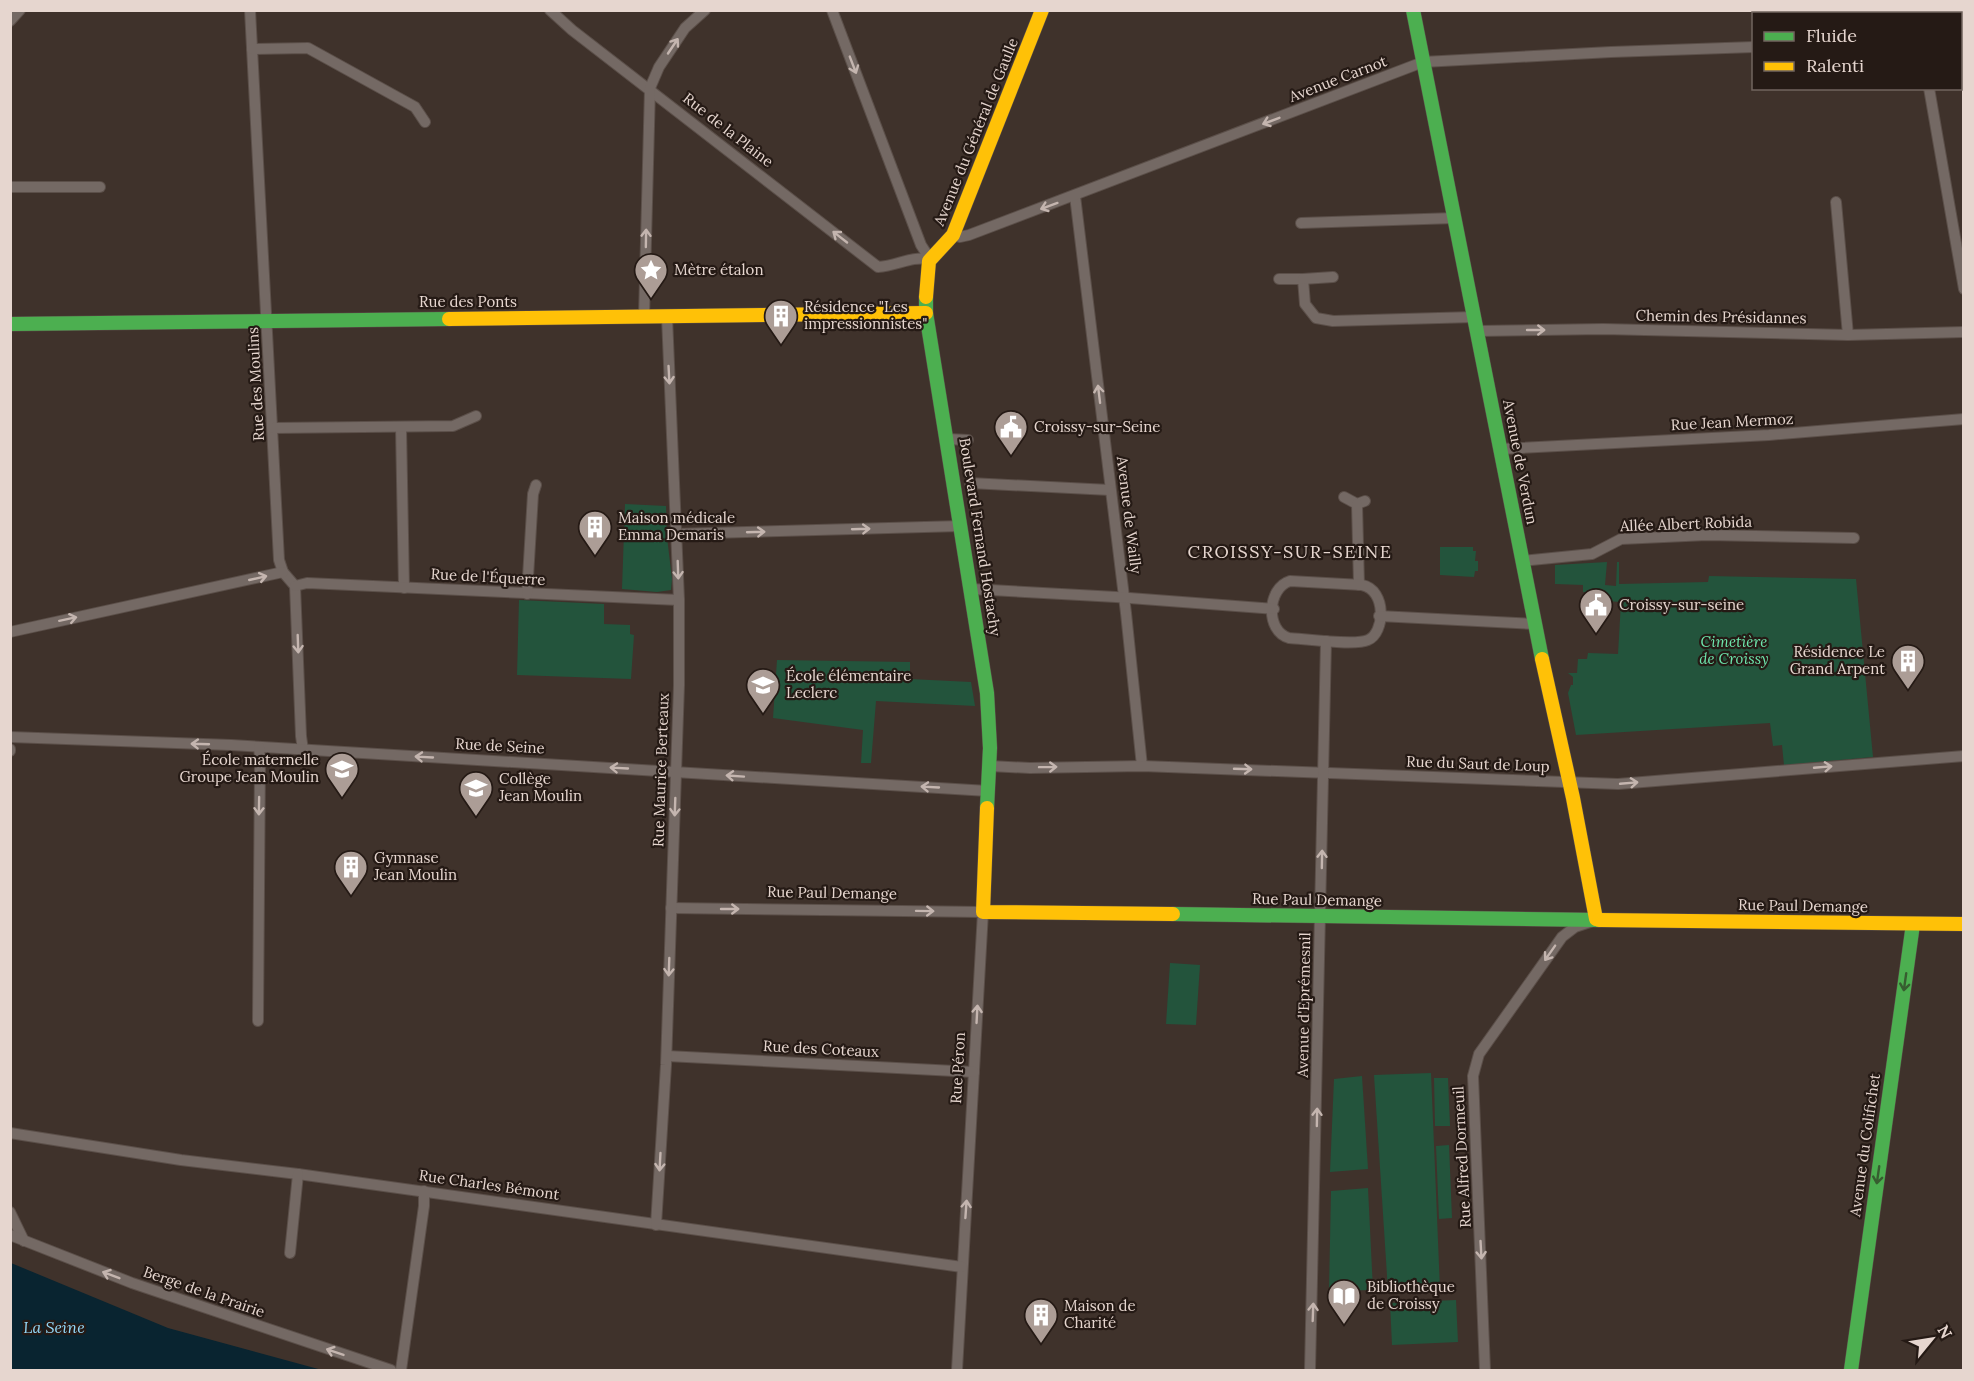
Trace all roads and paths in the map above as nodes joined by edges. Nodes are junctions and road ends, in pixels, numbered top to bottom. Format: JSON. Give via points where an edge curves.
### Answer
{"nodes":[{"id":1,"x":20,"y":10,"type":"edge"},
{"id":2,"x":250,"y":10,"type":"edge"},
{"id":3,"x":705,"y":10,"type":"edge"},
{"id":4,"x":832,"y":10,"type":"edge"},
{"id":5,"x":1042,"y":10,"type":"edge"},
{"id":6,"x":1413,"y":10,"type":"edge"},
{"id":7,"x":553,"y":12,"type":"edge"},
{"id":8,"x":10,"y":21,"type":"edge"},
{"id":9,"x":1752,"y":47,"type":"edge"},
{"id":10,"x":252,"y":49,"type":"junction"},
{"id":11,"x":1423,"y":63,"type":"junction"},
{"id":12,"x":650,"y":88,"type":"junction"},
{"id":13,"x":1929,"y":90,"type":"edge"},
{"id":14,"x":425,"y":122,"type":"dead end"},
{"id":15,"x":10,"y":187,"type":"edge"},
{"id":16,"x":100,"y":187,"type":"dead end"},
{"id":17,"x":1075,"y":196,"type":"junction"},
{"id":18,"x":1836,"y":202,"type":"dead end"},
{"id":19,"x":1455,"y":218,"type":"junction"},
{"id":20,"x":1301,"y":223,"type":"dead end"},
{"id":21,"x":953,"y":235,"type":"junction"},
{"id":22,"x":1959,"y":238,"type":"edge"},
{"id":23,"x":930,"y":259,"type":"junction"},
{"id":24,"x":1333,"y":277,"type":"dead end"},
{"id":25,"x":1279,"y":279,"type":"dead end"},
{"id":26,"x":1303,"y":279,"type":"junction"},
{"id":27,"x":1964,"y":289,"type":"edge"},
{"id":28,"x":926,"y":313,"type":"junction"},
{"id":29,"x":644,"y":317,"type":"junction"},
{"id":30,"x":667,"y":317,"type":"junction"},
{"id":31,"x":267,"y":321,"type":"junction"},
{"id":32,"x":10,"y":324,"type":"edge"},
{"id":33,"x":1476,"y":324,"type":"junction"},
{"id":34,"x":1964,"y":332,"type":"edge"},
{"id":35,"x":1848,"y":335,"type":"junction"},
{"id":36,"x":476,"y":416,"type":"dead end"},
{"id":37,"x":1964,"y":419,"type":"edge"},
{"id":38,"x":401,"y":427,"type":"junction"},
{"id":39,"x":273,"y":428,"type":"junction"},
{"id":40,"x":948,"y":439,"type":"junction"},
{"id":41,"x":968,"y":440,"type":"dead end"},
{"id":42,"x":1501,"y":449,"type":"junction"},
{"id":43,"x":970,"y":483,"type":"dead end"},
{"id":44,"x":536,"y":485,"type":"dead end"},
{"id":45,"x":1110,"y":490,"type":"junction"},
{"id":46,"x":1344,"y":497,"type":"dead end"},
{"id":47,"x":962,"y":526,"type":"junction"},
{"id":48,"x":676,"y":534,"type":"junction"},
{"id":49,"x":1854,"y":538,"type":"dead end"},
{"id":50,"x":1522,"y":561,"type":"junction"},
{"id":51,"x":283,"y":572,"type":"junction"},
{"id":52,"x":1359,"y":585,"type":"junction"},
{"id":53,"x":295,"y":586,"type":"junction"},
{"id":54,"x":404,"y":588,"type":"junction"},
{"id":55,"x":972,"y":589,"type":"junction"},
{"id":56,"x":527,"y":594,"type":"junction"},
{"id":57,"x":1124,"y":597,"type":"junction"},
{"id":58,"x":679,"y":600,"type":"junction"},
{"id":59,"x":1274,"y":609,"type":"junction"},
{"id":60,"x":1379,"y":616,"type":"junction"},
{"id":61,"x":1534,"y":624,"type":"junction"},
{"id":62,"x":10,"y":632,"type":"edge"},
{"id":63,"x":1326,"y":641,"type":"junction"},
{"id":64,"x":11,"y":743,"type":"edge"},
{"id":65,"x":259,"y":747,"type":"junction"},
{"id":66,"x":303,"y":750,"type":"junction"},
{"id":67,"x":1964,"y":756,"type":"edge"},
{"id":68,"x":990,"y":766,"type":"junction"},
{"id":69,"x":1142,"y":766,"type":"junction"},
{"id":70,"x":677,"y":772,"type":"junction"},
{"id":71,"x":1323,"y":772,"type":"junction"},
{"id":72,"x":1570,"y":783,"type":"junction"},
{"id":73,"x":988,"y":791,"type":"junction"},
{"id":74,"x":671,"y":908,"type":"junction"},
{"id":75,"x":982,"y":912,"type":"junction"},
{"id":76,"x":1321,"y":916,"type":"junction"},
{"id":77,"x":1596,"y":919,"type":"junction"},
{"id":78,"x":1913,"y":924,"type":"junction"},
{"id":79,"x":1964,"y":924,"type":"edge"},
{"id":80,"x":258,"y":1021,"type":"dead end"},
{"id":81,"x":667,"y":1056,"type":"junction"},
{"id":82,"x":974,"y":1072,"type":"junction"},
{"id":83,"x":10,"y":1133,"type":"edge"},
{"id":84,"x":298,"y":1174,"type":"junction"},
{"id":85,"x":424,"y":1191,"type":"junction"},
{"id":86,"x":10,"y":1212,"type":"edge"},
{"id":87,"x":656,"y":1225,"type":"junction"},
{"id":88,"x":10,"y":1235,"type":"edge"},
{"id":89,"x":24,"y":1241,"type":"junction"},
{"id":90,"x":290,"y":1253,"type":"dead end"},
{"id":91,"x":963,"y":1267,"type":"junction"},
{"id":92,"x":391,"y":1371,"type":"edge"},
{"id":93,"x":401,"y":1371,"type":"edge"},
{"id":94,"x":957,"y":1371,"type":"edge"},
{"id":95,"x":1310,"y":1371,"type":"edge"},
{"id":96,"x":1485,"y":1371,"type":"edge"},
{"id":97,"x":1851,"y":1371,"type":"edge"}],
"edges":[{"from":1,"to":8,"type":"street"},
{"from":2,"to":10,"type":"street","name":"Rue des Moulins"},
{"from":12,"to":3,"type":"street","one_way":true,"via":[[685,28]]},
{"from":4,"to":23,"type":"street","one_way":true,"via":[[921,245]]},
{"from":5,"to":21,"type":"main road","name":"Avenue du Général de Gaulle"},
{"from":6,"to":11,"type":"main road","name":"Avenue de Verdun"},
{"from":7,"to":12,"type":"street","name":"Rue de la Plaine"},
{"from":9,"to":11,"type":"street","name":"Avenue Carnot"},
{"from":10,"to":14,"type":"street","via":[[308,48],[415,107]]},
{"from":10,"to":31,"type":"street","name":"Rue des Moulins"},
{"from":11,"to":17,"type":"street","name":"Avenue Carnot","one_way":true},
{"from":11,"to":19,"type":"main road","name":"Avenue de Verdun"},
{"from":23,"to":12,"type":"street","name":"Rue de la Plaine","one_way":true,"via":[[912,258],[879,267]]},
{"from":29,"to":12,"type":"street","one_way":true},
{"from":13,"to":22,"type":"street"},
{"from":15,"to":16,"type":"street"},
{"from":17,"to":21,"type":"street","name":"Avenue Carnot","one_way":true,"via":[[969,235]]},
{"from":45,"to":17,"type":"street","name":"Avenue de Wailly","one_way":true},
{"from":18,"to":35,"type":"street"},
{"from":19,"to":20,"type":"street"},
{"from":19,"to":33,"type":"main road","name":"Avenue de Verdun"},
{"from":21,"to":23,"type":"main road","name":"Avenue du Général de Gaulle"},
{"from":22,"to":27,"type":"street"},
{"from":23,"to":28,"type":"main road","name":"Boulevard Fernand Hostachy"},
{"from":24,"to":26,"type":"street"},
{"from":25,"to":26,"type":"street"},
{"from":26,"to":33,"type":"street","name":"Chemin des Présidannes","via":[[1305,304],[1316,318]]},
{"from":28,"to":30,"type":"main road","name":"Rue des Ponts"},
{"from":28,"to":40,"type":"main road","name":"Boulevard Fernand Hostachy"},
{"from":29,"to":30,"type":"main road","name":"Rue des Ponts"},
{"from":29,"to":31,"type":"main road","name":"Rue des Ponts"},
{"from":30,"to":48,"type":"street","name":"Rue Maurice Berteaux","one_way":true},
{"from":31,"to":32,"type":"main road","name":"Rue des Ponts"},
{"from":31,"to":39,"type":"street","name":"Rue des Moulins"},
{"from":33,"to":35,"type":"street","name":"Chemin des Présidannes","one_way":true},
{"from":33,"to":42,"type":"main road","name":"Avenue de Verdun"},
{"from":34,"to":35,"type":"street","name":"Chemin des Présidannes"},
{"from":36,"to":38,"type":"street","via":[[453,426]]},
{"from":37,"to":42,"type":"street","name":"Rue Jean Mermoz","via":[[1769,435]]},
{"from":38,"to":39,"type":"street"},
{"from":38,"to":54,"type":"street"},
{"from":39,"to":51,"type":"street","name":"Rue des Moulins","via":[[279,560]]},
{"from":40,"to":41,"type":"street"},
{"from":40,"to":47,"type":"main road","name":"Boulevard Fernand Hostachy"},
{"from":42,"to":50,"type":"main road","name":"Avenue de Verdun"},
{"from":43,"to":45,"type":"street"},
{"from":44,"to":56,"type":"street"},
{"from":45,"to":57,"type":"street","name":"Avenue de Wailly"},
{"from":46,"to":52,"type":"street","via":[[1361,502]]},
{"from":48,"to":47,"type":"street","one_way":true},
{"from":47,"to":55,"type":"main road","name":"Boulevard Fernand Hostachy"},
{"from":48,"to":58,"type":"street","name":"Rue Maurice Berteaux","one_way":true},
{"from":49,"to":50,"type":"street","name":"Allée Albert Robida","via":[[1621,538],[1592,554]]},
{"from":50,"to":61,"type":"main road","name":"Avenue de Verdun"},
{"from":51,"to":53,"type":"street"},
{"from":62,"to":51,"type":"street","one_way":true},
{"from":52,"to":59,"type":"street","via":[[1288,582],[1275,593]]},
{"from":52,"to":60,"type":"street","via":[[1377,594]]},
{"from":53,"to":54,"type":"street","name":"Rue de l'Équerre","via":[[307,583]]},
{"from":53,"to":66,"type":"street","one_way":true},
{"from":54,"to":56,"type":"street","name":"Rue de l'Équerre"},
{"from":55,"to":57,"type":"street"},
{"from":55,"to":68,"type":"main road","name":"Boulevard Fernand Hostachy","via":[[987,693]]},
{"from":56,"to":58,"type":"street","name":"Rue de l'Équerre"},
{"from":57,"to":59,"type":"street"},
{"from":57,"to":69,"type":"street","name":"Avenue de Wailly"},
{"from":58,"to":70,"type":"street","name":"Rue Maurice Berteaux"},
{"from":59,"to":63,"type":"street","via":[[1274,625],[1282,636]]},
{"from":60,"to":61,"type":"street"},
{"from":60,"to":63,"type":"street","via":[[1376,633],[1368,640]]},
{"from":61,"to":72,"type":"main road","name":"Avenue de Verdun"},
{"from":63,"to":71,"type":"street","name":"Avenue d'Eprémesnil"},
{"from":65,"to":64,"type":"street","name":"Rue de Seine","one_way":true},
{"from":65,"to":66,"type":"street","name":"Rue de Seine"},
{"from":65,"to":80,"type":"street","one_way":true},
{"from":70,"to":66,"type":"street","name":"Rue de Seine","one_way":true},
{"from":72,"to":67,"type":"street","name":"Rue du Saut de Loup","one_way":true,"via":[[1618,784]]},
{"from":68,"to":69,"type":"street","name":"Rue du Saut de Loup","one_way":true},
{"from":68,"to":73,"type":"main road","name":"Rue Péron"},
{"from":69,"to":71,"type":"street","name":"Rue du Saut de Loup","one_way":true},
{"from":73,"to":70,"type":"street","name":"Rue de Seine","one_way":true},
{"from":70,"to":74,"type":"street","name":"Rue Maurice Berteaux","one_way":true},
{"from":71,"to":72,"type":"street","name":"Rue du Saut de Loup"},
{"from":76,"to":71,"type":"street","name":"Avenue d'Eprémesnil","one_way":true},
{"from":72,"to":77,"type":"main road","name":"Avenue de Verdun"},
{"from":73,"to":75,"type":"main road","name":"Rue Péron"},
{"from":74,"to":75,"type":"street","name":"Rue Paul Demange","one_way":true},
{"from":74,"to":81,"type":"street","name":"Rue Maurice Berteaux","one_way":true},
{"from":75,"to":76,"type":"main road","name":"Rue Paul Demange"},
{"from":82,"to":75,"type":"street","name":"Rue Péron","one_way":true},
{"from":76,"to":77,"type":"main road","name":"Rue Paul Demange"},
{"from":95,"to":76,"type":"street","name":"Avenue d'Eprémesnil","one_way":true},
{"from":77,"to":78,"type":"main road","name":"Rue Paul Demange"},
{"from":77,"to":96,"type":"street","name":"Rue Alfred Dormeuil","one_way":true,"via":[[1562,937],[1475,1065]]},
{"from":78,"to":79,"type":"main road","name":"Rue Paul Demange"},
{"from":78,"to":97,"type":"main road","name":"Avenue du Colifichet","one_way":true},
{"from":81,"to":82,"type":"street","name":"Rue des Coteaux"},
{"from":81,"to":87,"type":"street","name":"Rue Maurice Berteaux","one_way":true},
{"from":91,"to":82,"type":"street","name":"Rue Péron","one_way":true},
{"from":83,"to":84,"type":"street","name":"Rue Charles Bémont"},
{"from":84,"to":85,"type":"street","name":"Rue Charles Bémont"},
{"from":84,"to":90,"type":"street"},
{"from":85,"to":87,"type":"street","name":"Rue Charles Bémont"},
{"from":85,"to":93,"type":"street"},
{"from":86,"to":89,"type":"street"},
{"from":87,"to":91,"type":"street","name":"Rue Charles Bémont"},
{"from":88,"to":89,"type":"street","name":"Berge de la Prairie"},
{"from":92,"to":89,"type":"street","name":"Berge de la Prairie","one_way":true,"via":[[132,1283]]},
{"from":91,"to":94,"type":"street","name":"Rue Péron"}]}
